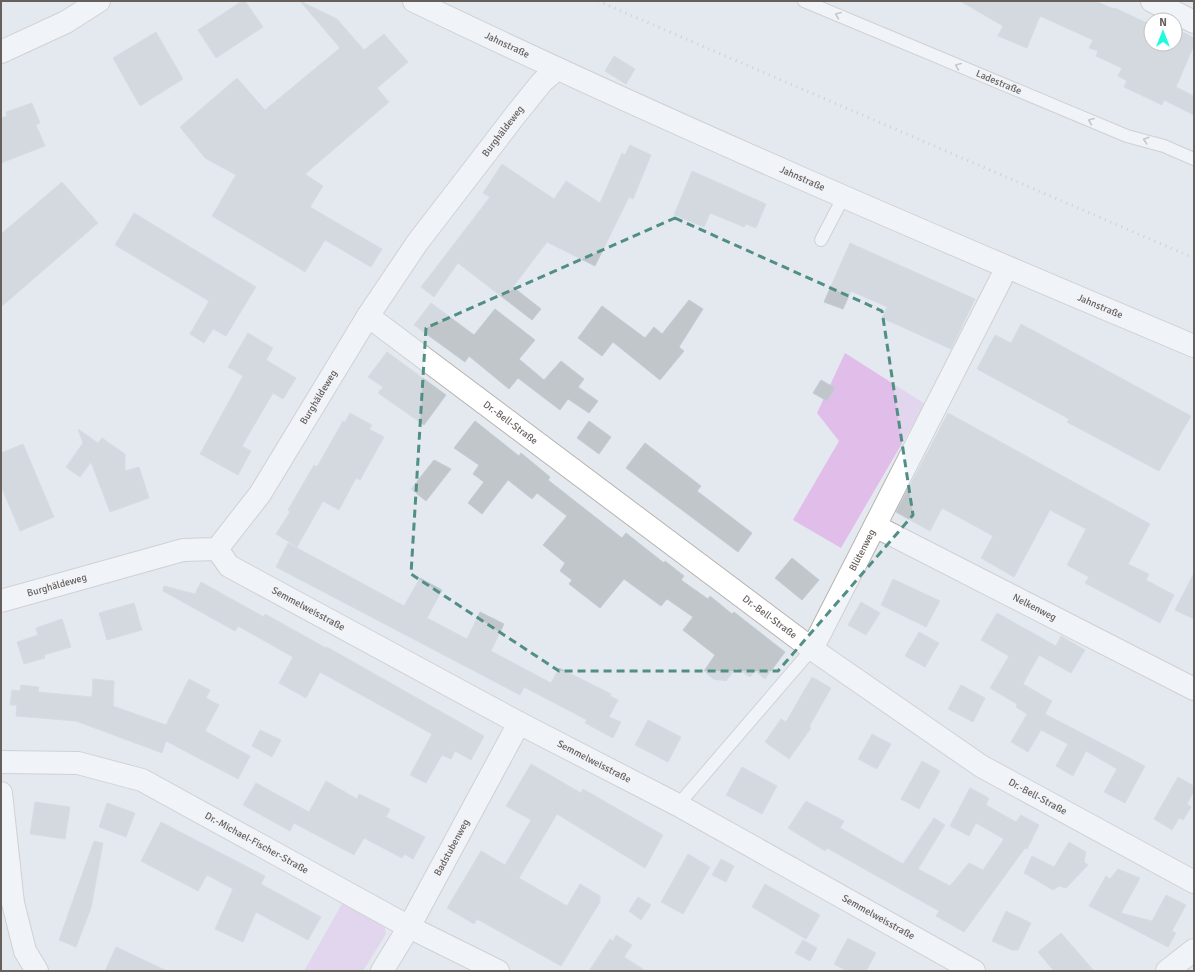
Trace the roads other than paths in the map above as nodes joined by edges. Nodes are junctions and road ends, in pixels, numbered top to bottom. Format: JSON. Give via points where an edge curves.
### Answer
{"nodes":[{"id":1,"x":99,"y":1,"type":"edge"},
{"id":2,"x":414,"y":1,"type":"edge"},
{"id":3,"x":804,"y":1,"type":"edge"},
{"id":4,"x":1152,"y":1,"type":"edge"},
{"id":5,"x":1194,"y":22,"type":"edge"},
{"id":6,"x":1,"y":52,"type":"edge"},
{"id":7,"x":557,"y":69,"type":"junction"},
{"id":8,"x":1194,"y":159,"type":"edge"},
{"id":9,"x":844,"y":196,"type":"junction"},
{"id":10,"x":821,"y":240,"type":"dead end"},
{"id":11,"x":1003,"y":273,"type":"junction"},
{"id":12,"x":368,"y":316,"type":"junction"},
{"id":13,"x":1194,"y":346,"type":"edge"},
{"id":14,"x":875,"y":526,"type":"junction"},
{"id":15,"x":217,"y":549,"type":"junction"},
{"id":16,"x":1,"y":601,"type":"edge"},
{"id":17,"x":812,"y":649,"type":"junction"},
{"id":18,"x":1194,"y":689,"type":"edge"},
{"id":19,"x":519,"y":722,"type":"junction"},
{"id":20,"x":1,"y":762,"type":"edge"},
{"id":21,"x":1,"y":792,"type":"edge"},
{"id":22,"x":678,"y":805,"type":"junction"},
{"id":23,"x":1194,"y":882,"type":"edge"},
{"id":24,"x":409,"y":927,"type":"junction"},
{"id":25,"x":10,"y":929,"type":"edge"},
{"id":26,"x":1194,"y":950,"type":"edge"},
{"id":27,"x":37,"y":971,"type":"edge"},
{"id":28,"x":382,"y":971,"type":"edge"},
{"id":29,"x":498,"y":971,"type":"edge"},
{"id":30,"x":974,"y":971,"type":"edge"},
{"id":31,"x":1167,"y":971,"type":"edge"}],
"edges":[{"from":1,"to":6,"type":"street","via":[[66,22]]},
{"from":2,"to":7,"type":"street","name":"Jahnstraße"},
{"from":8,"to":3,"type":"lane","name":"Ladestraße","one_way":true,"via":[[1164,146],[1127,136]]},
{"from":4,"to":5,"type":"street"},
{"from":7,"to":9,"type":"street","name":"Jahnstraße"},
{"from":7,"to":12,"type":"street","name":"Burghäldeweg","via":[[542,82],[517,113],[418,243]]},
{"from":9,"to":10,"type":"lane"},
{"from":9,"to":11,"type":"street","name":"Jahnstraße"},
{"from":11,"to":13,"type":"street","name":"Jahnstraße"},
{"from":11,"to":14,"type":"street","name":"Blütenweg"},
{"from":12,"to":15,"type":"street","name":"Burghäldeweg","via":[[260,494]]},
{"from":12,"to":17,"type":"street","name":"Dr.-Bell-Straße"},
{"from":14,"to":17,"type":"street","name":"Blütenweg"},
{"from":14,"to":18,"type":"street","name":"Nelkenweg"},
{"from":15,"to":16,"type":"street","name":"Burghäldeweg","via":[[183,550]]},
{"from":15,"to":19,"type":"street","name":"Semmelweisstraße","via":[[229,566]]},
{"from":17,"to":22,"type":"lane","name":"Blütenweg"},
{"from":17,"to":23,"type":"street","name":"Dr.-Bell-Straße","via":[[981,766]]},
{"from":19,"to":22,"type":"street","name":"Semmelweisstraße"},
{"from":19,"to":24,"type":"street","name":"Badstubenweg"},
{"from":20,"to":24,"type":"street","name":"Dr.-Michael-Fischer-Straße","via":[[78,763],[142,780]]},
{"from":21,"to":25,"type":"street","via":[[13,903]]},
{"from":22,"to":30,"type":"street","name":"Semmelweisstraße"},
{"from":24,"to":28,"type":"street","name":"Badstubenweg"},
{"from":24,"to":29,"type":"street","name":"Dr.-Michael-Fischer-Straße"},
{"from":25,"to":27,"type":"street"},
{"from":26,"to":31,"type":"street"}]}
